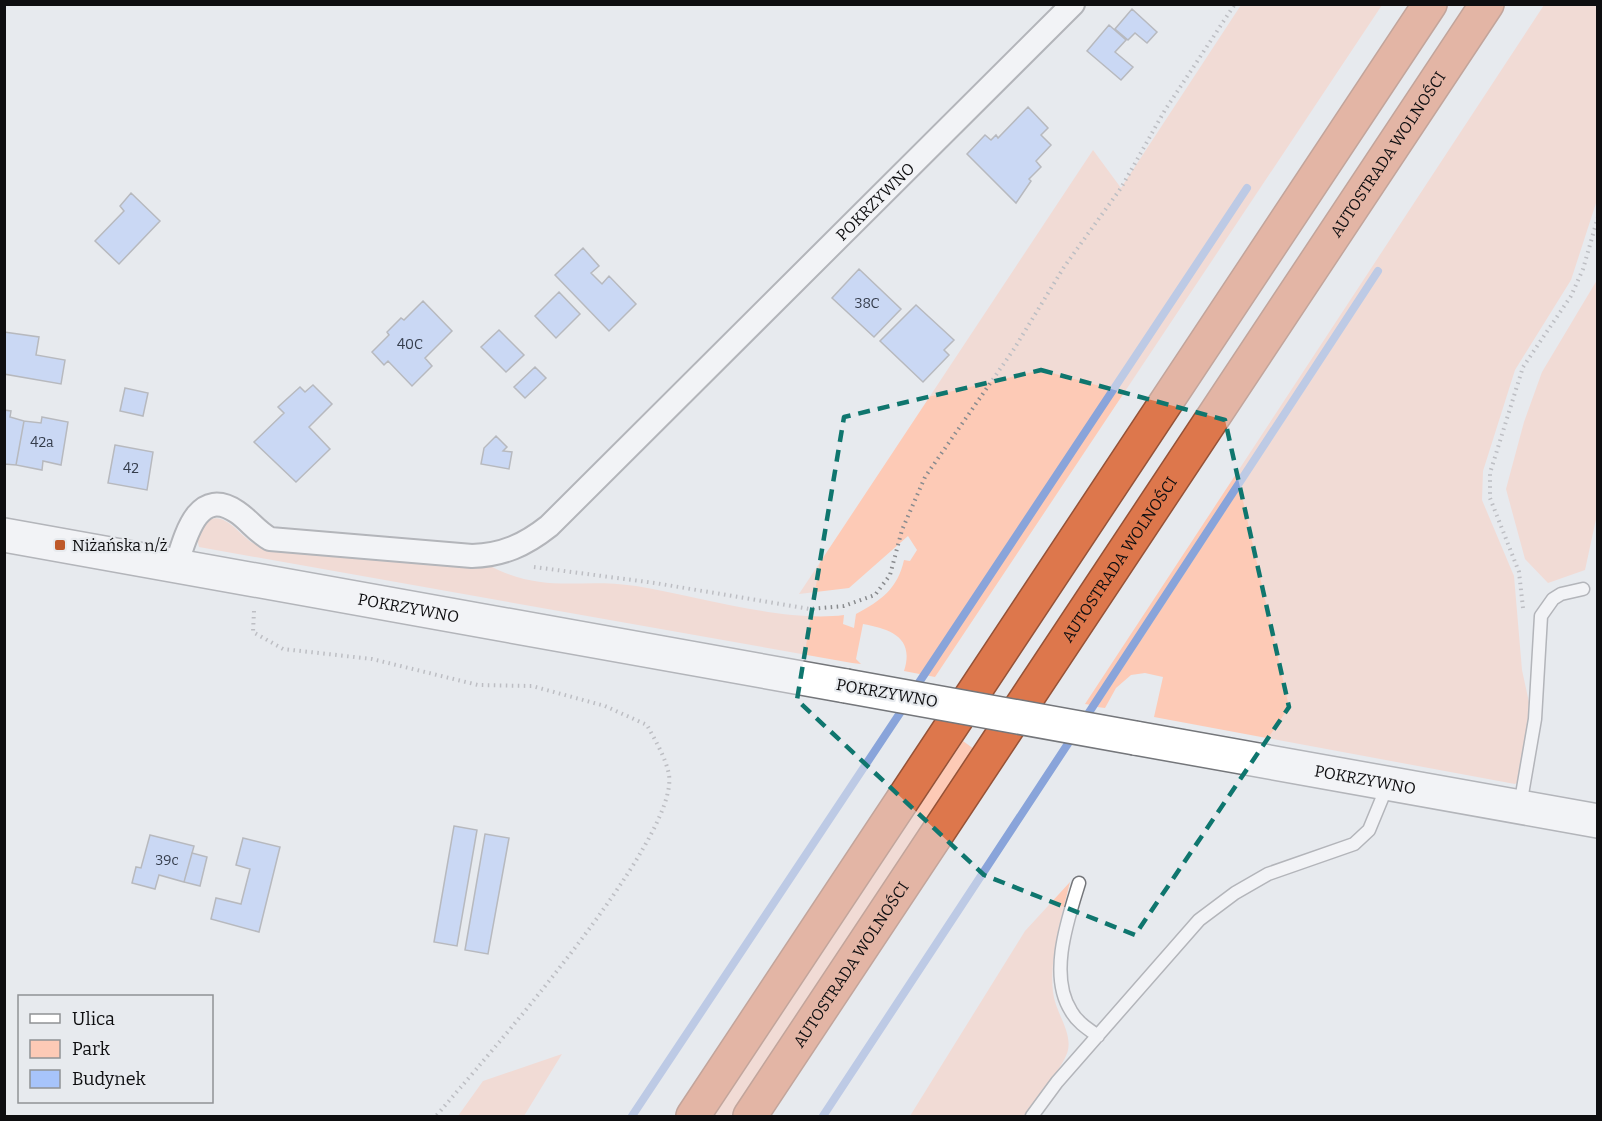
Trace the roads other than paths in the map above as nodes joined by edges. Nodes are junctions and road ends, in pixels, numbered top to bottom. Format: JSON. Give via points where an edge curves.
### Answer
{"nodes":[{"id":1,"x":1073,"y":4,"type":"edge"},
{"id":2,"x":1430,"y":4,"type":"edge"},
{"id":3,"x":1487,"y":4,"type":"edge"},
{"id":4,"x":4,"y":535,"type":"edge"},
{"id":5,"x":176,"y":566,"type":"junction"},
{"id":6,"x":1583,"y":589,"type":"dead end"},
{"id":7,"x":1388,"y":784,"type":"junction"},
{"id":8,"x":1520,"y":807,"type":"junction"},
{"id":9,"x":1598,"y":822,"type":"edge"},
{"id":10,"x":1079,"y":883,"type":"dead end"},
{"id":11,"x":1098,"y":1036,"type":"junction"},
{"id":12,"x":693,"y":1116,"type":"edge"},
{"id":13,"x":750,"y":1116,"type":"edge"},
{"id":14,"x":1032,"y":1116,"type":"edge"}],
"edges":[{"from":1,"to":5,"type":"street","name":"POKRZYWNO","via":[[531,541],[501,553],[472,556],[270,539],[235,510],[209,506],[198,512]]},
{"from":2,"to":12,"type":"highway"},
{"from":3,"to":13,"type":"highway","name":"AUTOSTRADA WOLNOŚCI"},
{"from":4,"to":5,"type":"street","name":"POKRZYWNO"},
{"from":5,"to":7,"type":"street","name":"POKRZYWNO","bridge":true},
{"from":6,"to":8,"type":"lane","via":[[1553,599],[1541,616],[1534,729]]},
{"from":7,"to":8,"type":"street","name":"POKRZYWNO"},
{"from":7,"to":11,"type":"lane","via":[[1375,820],[1363,837],[1346,848],[1268,874],[1213,908]]},
{"from":8,"to":9,"type":"street","name":"POKRZYWNO"},
{"from":10,"to":11,"type":"lane","via":[[1065,934],[1061,981],[1070,1011]]},
{"from":11,"to":14,"type":"lane"}]}
